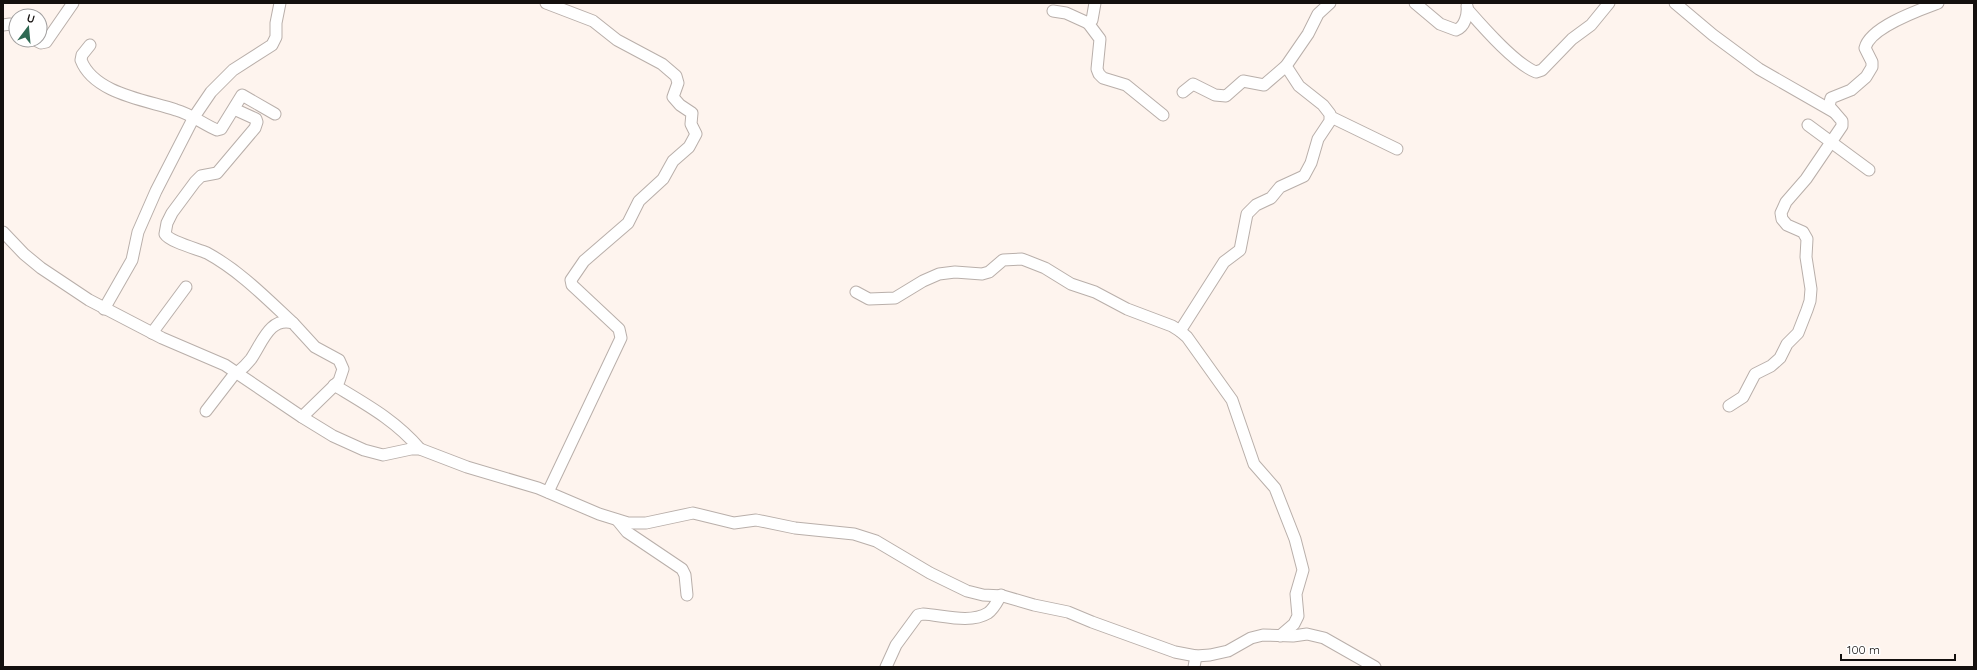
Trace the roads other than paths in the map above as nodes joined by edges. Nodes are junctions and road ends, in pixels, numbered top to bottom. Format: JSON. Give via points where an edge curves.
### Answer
{"nodes":[{"id":1,"x":72,"y":3,"type":"edge"},
{"id":2,"x":280,"y":3,"type":"edge"},
{"id":3,"x":546,"y":3,"type":"edge"},
{"id":4,"x":1095,"y":3,"type":"edge"},
{"id":5,"x":1330,"y":3,"type":"edge"},
{"id":6,"x":1415,"y":3,"type":"edge"},
{"id":7,"x":1609,"y":3,"type":"edge"},
{"id":8,"x":1675,"y":3,"type":"edge"},
{"id":9,"x":1938,"y":3,"type":"edge"},
{"id":10,"x":1467,"y":6,"type":"edge"},
{"id":11,"x":1053,"y":11,"type":"dead end"},
{"id":12,"x":1088,"y":23,"type":"junction"},
{"id":13,"x":48,"y":39,"type":"edge"},
{"id":14,"x":90,"y":45,"type":"dead end"},
{"id":15,"x":1286,"y":66,"type":"junction"},
{"id":16,"x":1182,"y":92,"type":"dead end"},
{"id":17,"x":234,"y":109,"type":"junction"},
{"id":18,"x":1834,"y":113,"type":"junction"},
{"id":19,"x":275,"y":114,"type":"dead end"},
{"id":20,"x":1163,"y":115,"type":"dead end"},
{"id":21,"x":194,"y":117,"type":"junction"},
{"id":22,"x":1331,"y":117,"type":"junction"},
{"id":23,"x":1808,"y":125,"type":"dead end"},
{"id":24,"x":1830,"y":142,"type":"junction"},
{"id":25,"x":1397,"y":149,"type":"dead end"},
{"id":26,"x":1869,"y":170,"type":"dead end"},
{"id":27,"x":3,"y":232,"type":"edge"},
{"id":28,"x":186,"y":287,"type":"dead end"},
{"id":29,"x":856,"y":292,"type":"dead end"},
{"id":30,"x":104,"y":309,"type":"junction"},
{"id":31,"x":293,"y":323,"type":"junction"},
{"id":32,"x":1180,"y":331,"type":"junction"},
{"id":33,"x":152,"y":333,"type":"junction"},
{"id":34,"x":237,"y":372,"type":"junction"},
{"id":35,"x":334,"y":385,"type":"junction"},
{"id":36,"x":1729,"y":406,"type":"dead end"},
{"id":37,"x":206,"y":411,"type":"dead end"},
{"id":38,"x":302,"y":417,"type":"junction"},
{"id":39,"x":420,"y":449,"type":"junction"},
{"id":40,"x":548,"y":492,"type":"junction"},
{"id":41,"x":618,"y":521,"type":"junction"},
{"id":42,"x":687,"y":595,"type":"dead end"},
{"id":43,"x":1001,"y":595,"type":"junction"},
{"id":44,"x":1280,"y":636,"type":"junction"},
{"id":45,"x":1195,"y":662,"type":"edge"},
{"id":46,"x":886,"y":667,"type":"edge"},
{"id":47,"x":1375,"y":667,"type":"edge"}],
"edges":[{"from":1,"to":13,"type":"street"},
{"from":2,"to":21,"type":"street","via":[[272,45],[240,65],[221,82]]},
{"from":3,"to":40,"type":"street","via":[[589,19],[617,40],[662,64],[677,78],[678,83],[673,97],[692,113],[691,124],[696,134],[692,144],[675,159],[668,172],[639,201],[628,223],[584,261],[570,281],[616,325],[621,332],[621,338]]},
{"from":4,"to":12,"type":"street","via":[[1092,20]]},
{"from":5,"to":15,"type":"street","via":[[1318,14]]},
{"from":6,"to":10,"type":"street","via":[[1451,30],[1458,30],[1462,26]]},
{"from":7,"to":10,"type":"street","via":[[1589,28],[1572,40],[1542,70],[1536,72],[1526,67],[1495,41]]},
{"from":8,"to":18,"type":"street","via":[[1759,69]]},
{"from":9,"to":18,"type":"street","via":[[1885,28],[1871,38],[1865,48],[1872,60],[1872,68],[1866,77],[1847,93],[1831,98],[1829,106]]},
{"from":11,"to":12,"type":"street","via":[[1066,13]]},
{"from":12,"to":20,"type":"street","via":[[1100,39],[1097,69],[1099,74],[1126,85]]},
{"from":14,"to":21,"type":"street","via":[[81,60],[97,80],[131,98]]},
{"from":15,"to":16,"type":"street","via":[[1264,85],[1243,81],[1226,96],[1215,95],[1193,84]]},
{"from":15,"to":22,"type":"street","via":[[1299,86],[1324,105]]},
{"from":17,"to":19,"type":"street","via":[[240,97],[244,95]]},
{"from":17,"to":21,"type":"street","via":[[219,131]]},
{"from":17,"to":31,"type":"street","via":[[256,119],[255,128],[217,174],[201,176],[195,182],[172,213],[165,234],[171,240],[208,254],[231,268]]},
{"from":18,"to":24,"type":"street","via":[[1843,122]]},
{"from":21,"to":30,"type":"street","via":[[138,232],[132,260]]},
{"from":22,"to":25,"type":"street"},
{"from":22,"to":32,"type":"street","via":[[1318,139],[1304,176],[1280,187],[1271,198],[1256,205],[1247,214],[1240,250],[1224,262]]},
{"from":23,"to":24,"type":"street"},
{"from":24,"to":26,"type":"street"},
{"from":24,"to":36,"type":"street","via":[[1806,179],[1786,202],[1782,213],[1784,222],[1803,232],[1806,239],[1811,288],[1807,310],[1798,333],[1787,344],[1780,358],[1755,374],[1743,397]]},
{"from":27,"to":30,"type":"street","via":[[41,268]]},
{"from":28,"to":33,"type":"street"},
{"from":29,"to":32,"type":"street","via":[[869,299],[895,298],[939,274],[982,274],[989,272],[1003,260],[1022,259],[1045,268],[1071,284],[1095,292],[1127,309]]},
{"from":30,"to":33,"type":"street"},
{"from":31,"to":34,"type":"street","via":[[280,322],[270,328],[252,358]]},
{"from":31,"to":35,"type":"street","via":[[315,347],[342,363],[342,374]]},
{"from":32,"to":44,"type":"street","via":[[1232,400],[1254,464],[1274,488],[1293,532],[1303,570],[1296,594],[1298,616],[1294,624]]},
{"from":33,"to":34,"type":"street"},
{"from":34,"to":37,"type":"street"},
{"from":34,"to":38,"type":"street"},
{"from":35,"to":38,"type":"street"},
{"from":35,"to":39,"type":"street","via":[[382,413]]},
{"from":38,"to":39,"type":"street","via":[[334,436],[374,453],[390,454]]},
{"from":39,"to":40,"type":"street","via":[[467,467]]},
{"from":40,"to":41,"type":"street"},
{"from":41,"to":42,"type":"street","via":[[627,532],[682,568]]},
{"from":41,"to":43,"type":"street","via":[[646,523],[693,513],[734,523],[756,520],[795,528],[864,536],[958,587],[976,594]]},
{"from":43,"to":45,"type":"street","via":[[1040,607],[1068,612]]},
{"from":43,"to":46,"type":"street","via":[[988,613],[975,617],[918,615],[899,640]]},
{"from":44,"to":45,"type":"street","via":[[1257,636],[1228,651]]},
{"from":44,"to":47,"type":"street","via":[[1307,634],[1324,638]]}]}
